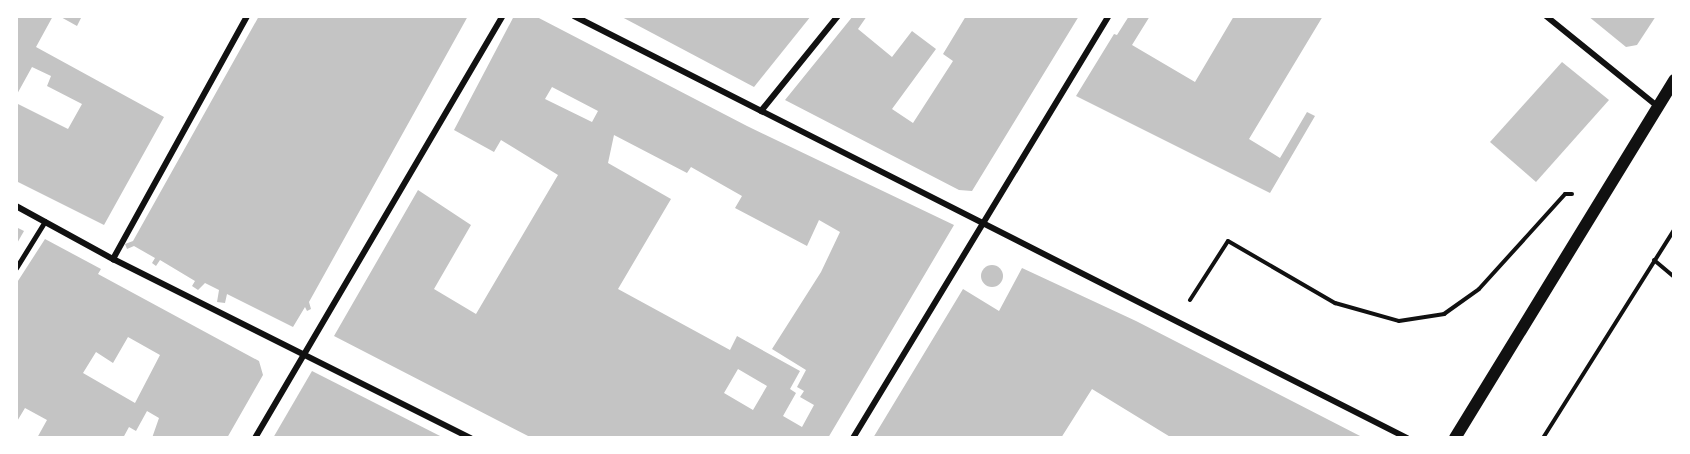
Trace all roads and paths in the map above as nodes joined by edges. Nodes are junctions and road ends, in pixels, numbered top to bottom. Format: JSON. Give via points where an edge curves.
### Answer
{"nodes":[{"id":1,"x":247,"y":16,"type":"edge"},
{"id":2,"x":503,"y":16,"type":"edge"},
{"id":3,"x":574,"y":16,"type":"edge"},
{"id":4,"x":838,"y":16,"type":"edge"},
{"id":5,"x":1109,"y":16,"type":"edge"},
{"id":6,"x":1546,"y":16,"type":"edge"},
{"id":7,"x":1674,"y":80,"type":"edge"},
{"id":8,"x":1657,"y":106,"type":"junction"},
{"id":9,"x":761,"y":111,"type":"junction"},
{"id":10,"x":1581,"y":195,"type":"dead end"},
{"id":11,"x":16,"y":206,"type":"edge"},
{"id":12,"x":45,"y":221,"type":"junction"},
{"id":13,"x":983,"y":223,"type":"junction"},
{"id":14,"x":1674,"y":230,"type":"edge"},
{"id":15,"x":112,"y":259,"type":"junction"},
{"id":16,"x":1654,"y":260,"type":"junction"},
{"id":17,"x":16,"y":268,"type":"edge"},
{"id":18,"x":1674,"y":277,"type":"edge"},
{"id":19,"x":1177,"y":321,"type":"junction"},
{"id":20,"x":305,"y":355,"type":"junction"},
{"id":21,"x":255,"y":438,"type":"edge"},
{"id":22,"x":471,"y":438,"type":"edge"},
{"id":23,"x":853,"y":438,"type":"edge"},
{"id":24,"x":1407,"y":438,"type":"edge"},
{"id":25,"x":1455,"y":438,"type":"edge"},
{"id":26,"x":1543,"y":438,"type":"edge"}],
"edges":[{"from":1,"to":15,"type":"street"},
{"from":2,"to":20,"type":"street"},
{"from":3,"to":9,"type":"street"},
{"from":4,"to":9,"type":"street"},
{"from":5,"to":13,"type":"street"},
{"from":6,"to":8,"type":"street"},
{"from":7,"to":8,"type":"main road"},
{"from":8,"to":25,"type":"main road"},
{"from":9,"to":13,"type":"street"},
{"from":10,"to":19,"type":"path","via":[[1565,194],[1479,289],[1444,314],[1399,321],[1335,303],[1228,241]]},
{"from":11,"to":12,"type":"street"},
{"from":12,"to":15,"type":"street"},
{"from":12,"to":17,"type":"street"},
{"from":13,"to":19,"type":"street"},
{"from":13,"to":23,"type":"street"},
{"from":14,"to":16,"type":"path"},
{"from":15,"to":20,"type":"street"},
{"from":16,"to":18,"type":"path"},
{"from":16,"to":26,"type":"path"},
{"from":19,"to":24,"type":"street"},
{"from":20,"to":21,"type":"street"},
{"from":20,"to":22,"type":"street"}]}
